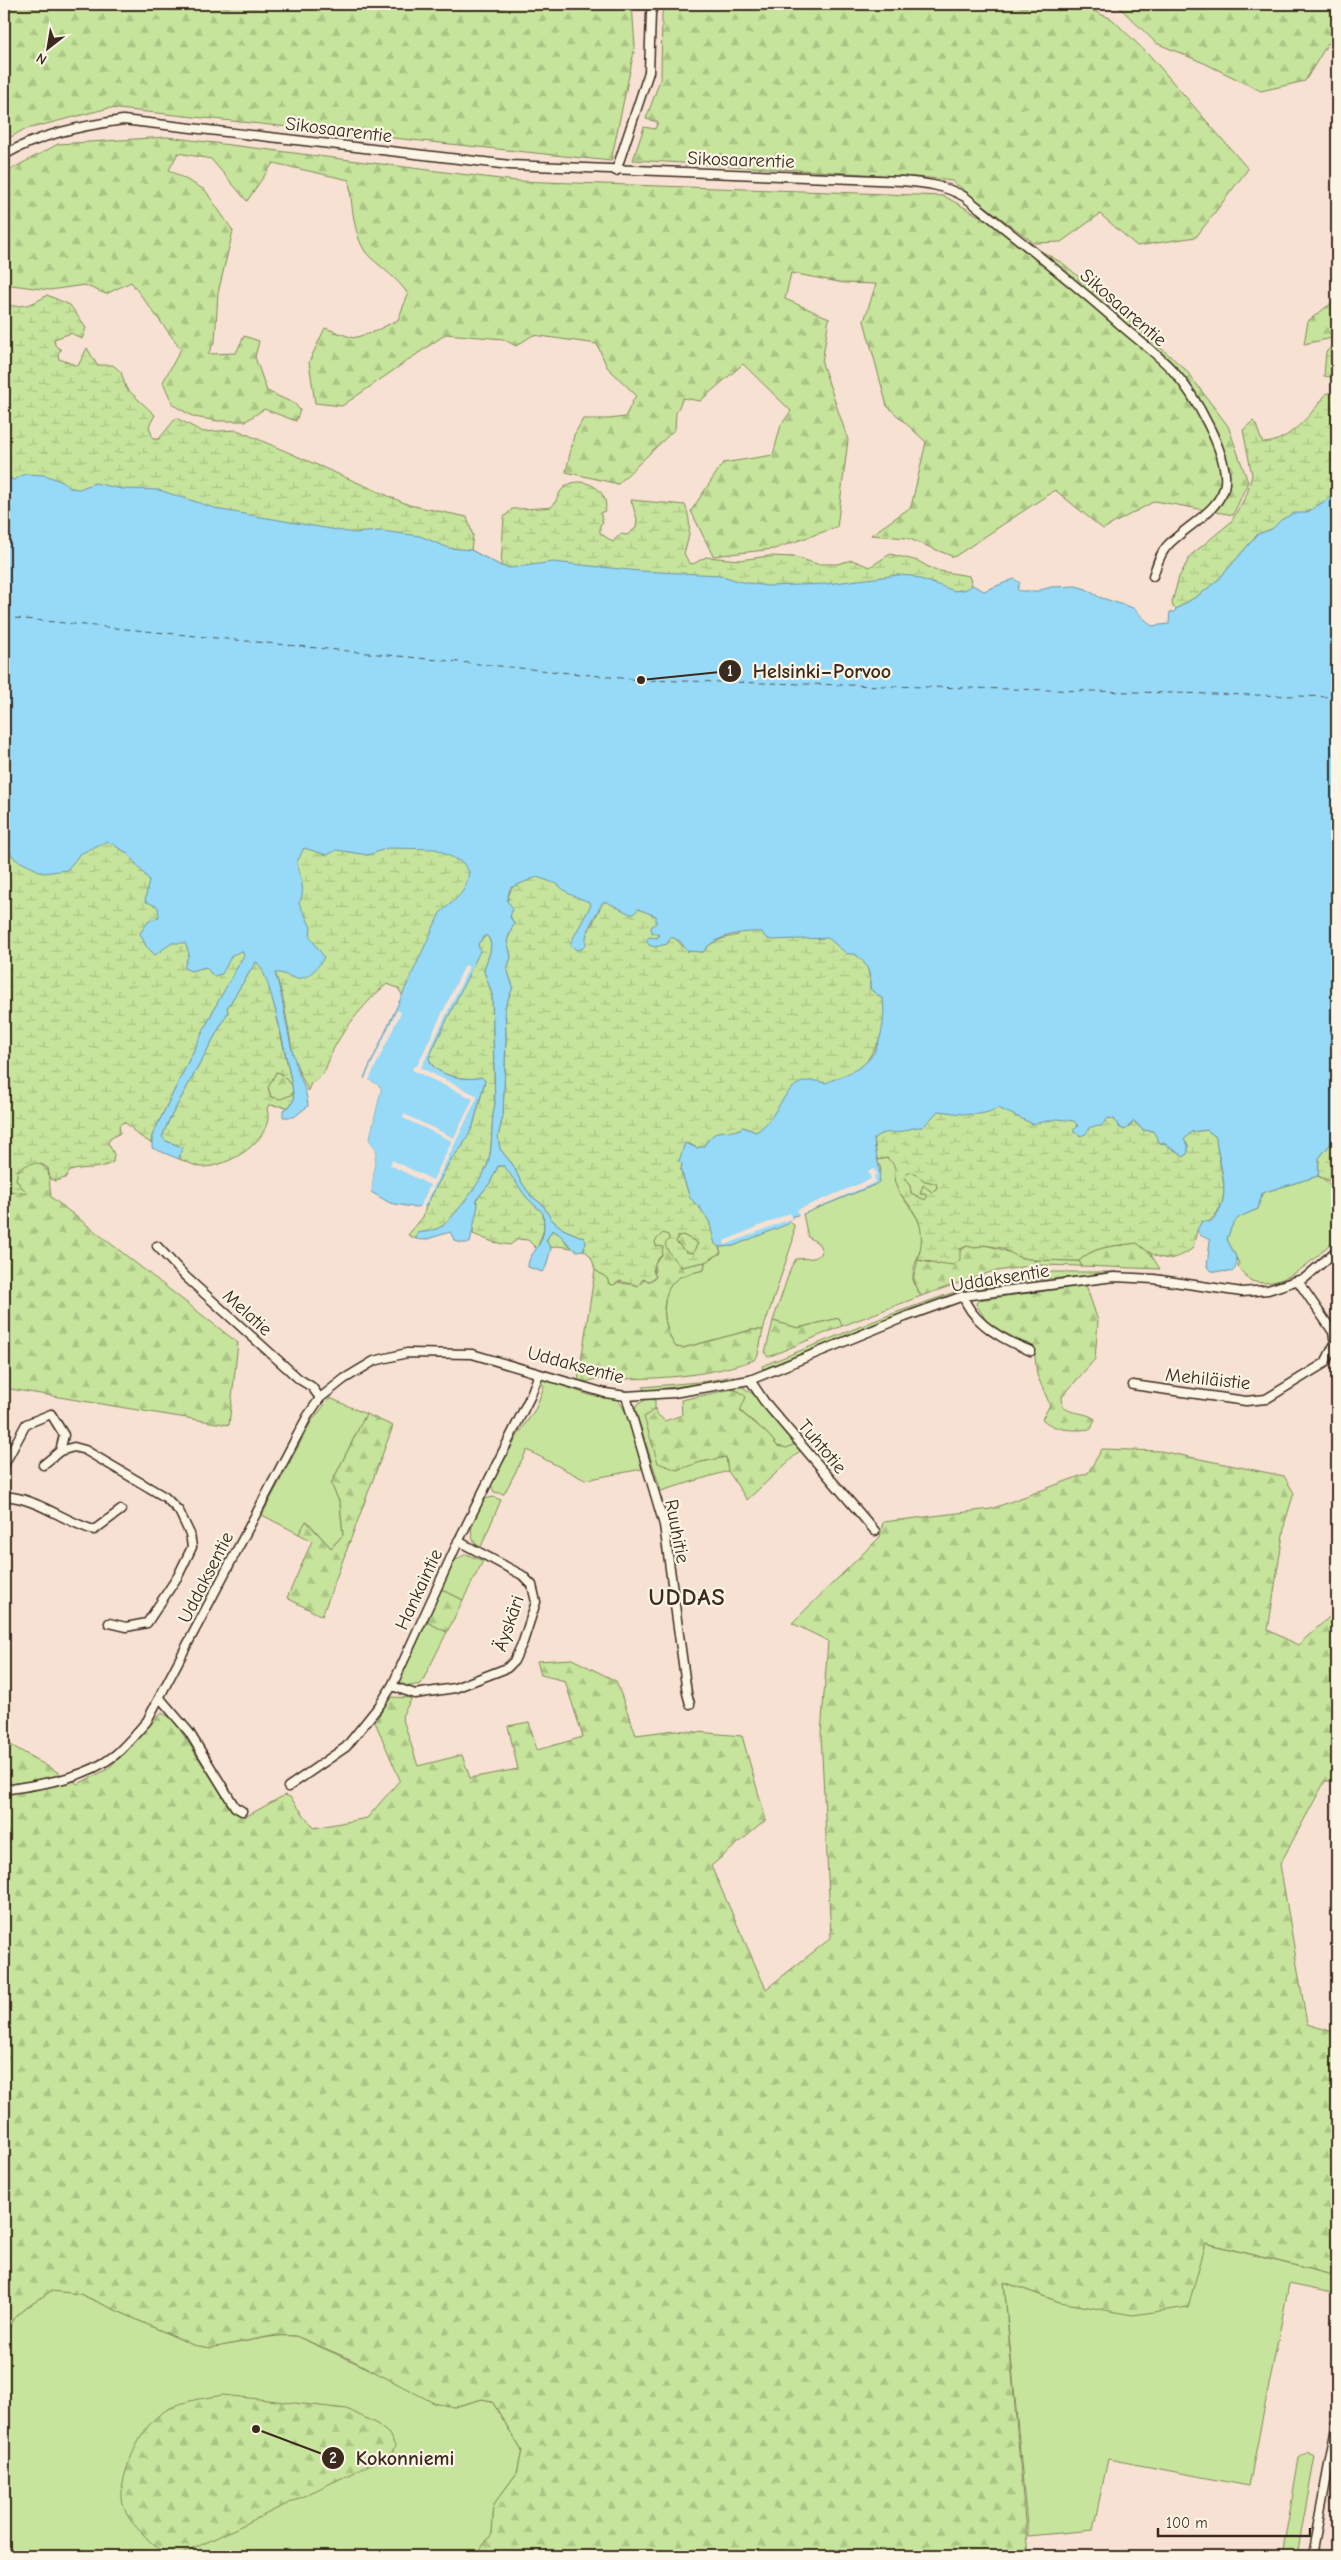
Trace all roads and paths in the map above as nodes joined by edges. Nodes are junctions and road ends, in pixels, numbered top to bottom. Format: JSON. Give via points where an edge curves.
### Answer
{"nodes":[{"id":1,"x":654,"y":4,"type":"edge"},
{"id":2,"x":4,"y":155,"type":"edge"},
{"id":3,"x":616,"y":171,"type":"junction"},
{"id":4,"x":1153,"y":576,"type":"dead end"},
{"id":5,"x":157,"y":1246,"type":"dead end"},
{"id":6,"x":1337,"y":1250,"type":"edge"},
{"id":7,"x":1298,"y":1281,"type":"junction"},
{"id":8,"x":963,"y":1296,"type":"junction"},
{"id":9,"x":1031,"y":1351,"type":"dead end"},
{"id":10,"x":539,"y":1374,"type":"junction"},
{"id":11,"x":750,"y":1380,"type":"junction"},
{"id":12,"x":1132,"y":1385,"type":"dead end"},
{"id":13,"x":626,"y":1396,"type":"junction"},
{"id":14,"x":320,"y":1398,"type":"junction"},
{"id":15,"x":60,"y":1451,"type":"junction"},
{"id":16,"x":4,"y":1465,"type":"edge"},
{"id":17,"x":43,"y":1465,"type":"dead end"},
{"id":18,"x":12,"y":1498,"type":"dead end"},
{"id":19,"x":121,"y":1510,"type":"dead end"},
{"id":20,"x":875,"y":1531,"type":"dead end"},
{"id":21,"x":458,"y":1541,"type":"junction"},
{"id":22,"x":109,"y":1623,"type":"dead end"},
{"id":23,"x":392,"y":1686,"type":"junction"},
{"id":24,"x":160,"y":1698,"type":"junction"},
{"id":25,"x":690,"y":1704,"type":"dead end"},
{"id":26,"x":288,"y":1787,"type":"dead end"},
{"id":27,"x":4,"y":1790,"type":"edge"},
{"id":28,"x":242,"y":1811,"type":"dead end"},
{"id":29,"x":1337,"y":2422,"type":"edge"},
{"id":30,"x":1312,"y":2556,"type":"edge"}],
"edges":[{"from":1,"to":3,"type":"street","via":[[649,72]]},
{"from":2,"to":3,"type":"street","name":"Sikosaarentie","via":[[73,127],[123,120],[510,165]]},
{"from":3,"to":4,"type":"street","name":"Sikosaarentie","via":[[902,181],[940,185],[965,196],[1174,372],[1212,433],[1224,466],[1226,485],[1207,513],[1167,546],[1159,557]]},
{"from":5,"to":14,"type":"street","name":"Melatie","via":[[186,1277],[299,1379],[312,1387]]},
{"from":6,"to":7,"type":"street","name":"Uddaksentie"},
{"from":7,"to":8,"type":"street","name":"Uddaksentie","via":[[1254,1292],[1154,1279],[1114,1278]]},
{"from":7,"to":12,"type":"street","name":"Mehiläistie","via":[[1333,1332],[1336,1343],[1324,1363],[1271,1397],[1246,1401]]},
{"from":8,"to":9,"type":"street","via":[[971,1311],[990,1329]]},
{"from":8,"to":11,"type":"street","name":"Uddaksentie","via":[[905,1316]]},
{"from":10,"to":13,"type":"street","name":"Uddaksentie"},
{"from":10,"to":14,"type":"street","name":"Uddaksentie","via":[[462,1352],[407,1353],[374,1361]]},
{"from":10,"to":21,"type":"street","name":"Hankaintie"},
{"from":11,"to":13,"type":"street","name":"Uddaksentie","via":[[700,1389]]},
{"from":11,"to":20,"type":"street","name":"Tuhtotie","via":[[764,1401]]},
{"from":13,"to":25,"type":"street","name":"Ruuhitie","via":[[664,1525]]},
{"from":14,"to":24,"type":"street","name":"Uddaksentie","via":[[306,1417],[264,1495]]},
{"from":15,"to":16,"type":"street","via":[[64,1435],[51,1414],[26,1424]]},
{"from":15,"to":17,"type":"street"},
{"from":15,"to":22,"type":"street","via":[[74,1447],[85,1450],[165,1497],[179,1511],[190,1534],[192,1547],[178,1576],[147,1624],[126,1627]]},
{"from":18,"to":19,"type":"street","via":[[31,1500],[94,1530]]},
{"from":21,"to":23,"type":"street","name":"Hankaintie"},
{"from":21,"to":23,"type":"street","name":"Äyskäri","via":[[522,1575],[532,1585],[536,1602],[520,1648],[507,1668],[455,1688],[415,1694]]},
{"from":23,"to":26,"type":"street","name":"Hankaintie","via":[[346,1747]]},
{"from":24,"to":27,"type":"street","name":"Uddaksentie","via":[[147,1721],[114,1756],[71,1776]]},
{"from":24,"to":28,"type":"street","via":[[181,1721],[235,1807]]},
{"from":29,"to":30,"type":"street"}]}
